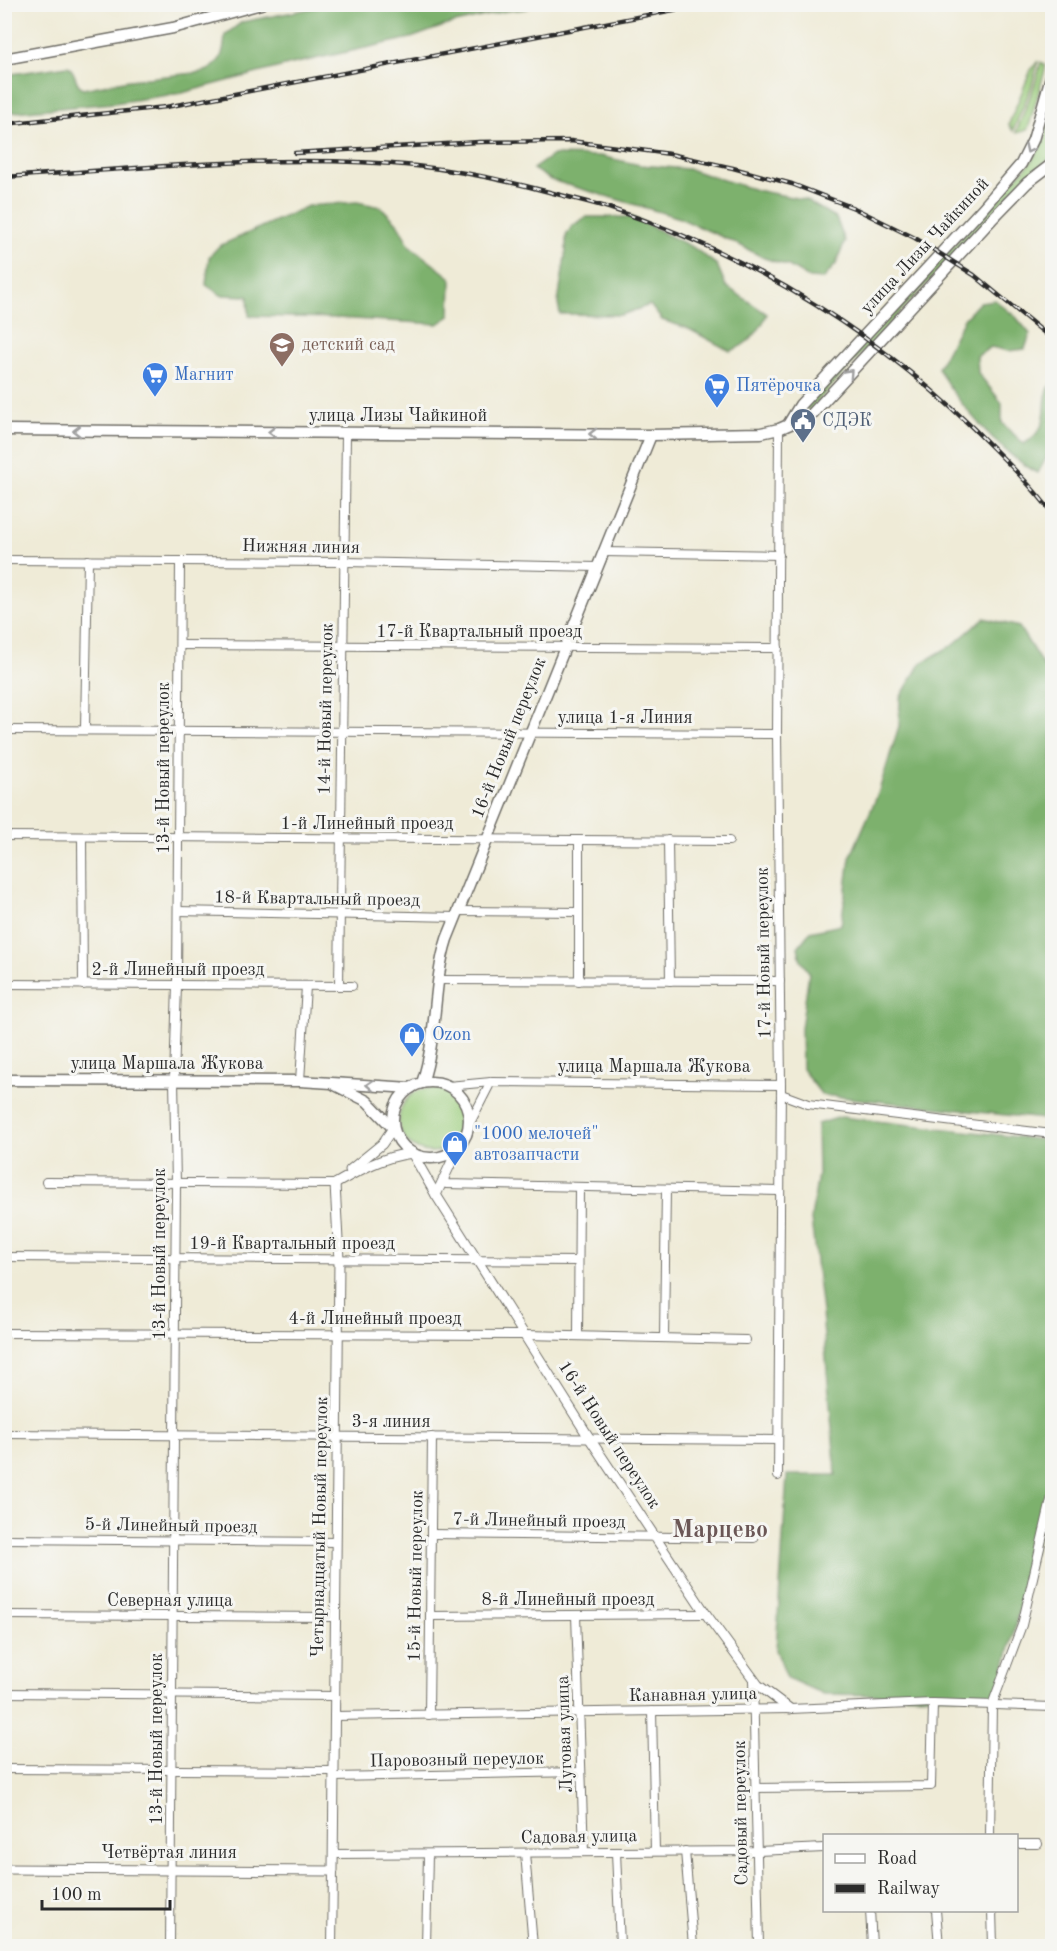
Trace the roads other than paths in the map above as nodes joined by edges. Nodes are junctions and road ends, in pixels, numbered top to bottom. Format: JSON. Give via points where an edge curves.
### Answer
{"nodes":[{"id":1,"x":261,"y":4,"type":"edge"},
{"id":2,"x":4,"y":59,"type":"edge"},
{"id":3,"x":1053,"y":73,"type":"edge"},
{"id":4,"x":1053,"y":164,"type":"edge"},
{"id":5,"x":789,"y":423,"type":"junction"},
{"id":6,"x":779,"y":429,"type":"junction"},
{"id":7,"x":4,"y":430,"type":"edge"},
{"id":8,"x":346,"y":433,"type":"junction"},
{"id":9,"x":651,"y":435,"type":"junction"},
{"id":10,"x":603,"y":552,"type":"junction"},
{"id":11,"x":779,"y":555,"type":"junction"},
{"id":12,"x":4,"y":560,"type":"edge"},
{"id":13,"x":88,"y":560,"type":"junction"},
{"id":14,"x":180,"y":561,"type":"junction"},
{"id":15,"x":345,"y":562,"type":"junction"},
{"id":16,"x":597,"y":567,"type":"junction"},
{"id":17,"x":180,"y":645,"type":"junction"},
{"id":18,"x":344,"y":646,"type":"junction"},
{"id":19,"x":564,"y":647,"type":"junction"},
{"id":20,"x":778,"y":648,"type":"junction"},
{"id":21,"x":85,"y":729,"type":"junction"},
{"id":22,"x":4,"y":730,"type":"edge"},
{"id":23,"x":179,"y":731,"type":"junction"},
{"id":24,"x":343,"y":732,"type":"junction"},
{"id":25,"x":530,"y":732,"type":"junction"},
{"id":26,"x":777,"y":734,"type":"junction"},
{"id":27,"x":4,"y":836,"type":"edge"},
{"id":28,"x":82,"y":837,"type":"junction"},
{"id":29,"x":178,"y":838,"type":"junction"},
{"id":30,"x":341,"y":838,"type":"junction"},
{"id":31,"x":486,"y":840,"type":"junction"},
{"id":32,"x":579,"y":840,"type":"junction"},
{"id":33,"x":668,"y":840,"type":"junction"},
{"id":34,"x":729,"y":841,"type":"dead end"},
{"id":35,"x":178,"y":912,"type":"junction"},
{"id":36,"x":578,"y":912,"type":"junction"},
{"id":37,"x":457,"y":914,"type":"junction"},
{"id":38,"x":340,"y":915,"type":"junction"},
{"id":39,"x":438,"y":980,"type":"junction"},
{"id":40,"x":579,"y":981,"type":"junction"},
{"id":41,"x":670,"y":981,"type":"junction"},
{"id":42,"x":780,"y":981,"type":"junction"},
{"id":43,"x":4,"y":984,"type":"edge"},
{"id":44,"x":83,"y":985,"type":"junction"},
{"id":45,"x":177,"y":985,"type":"junction"},
{"id":46,"x":306,"y":986,"type":"junction"},
{"id":47,"x":339,"y":986,"type":"junction"},
{"id":48,"x":352,"y":986,"type":"dead end"},
{"id":49,"x":429,"y":1061,"type":"junction"},
{"id":50,"x":4,"y":1080,"type":"edge"},
{"id":51,"x":174,"y":1080,"type":"junction"},
{"id":52,"x":300,"y":1081,"type":"junction"},
{"id":53,"x":329,"y":1082,"type":"junction"},
{"id":54,"x":491,"y":1082,"type":"junction"},
{"id":55,"x":422,"y":1083,"type":"junction"},
{"id":56,"x":781,"y":1085,"type":"junction"},
{"id":57,"x":446,"y":1086,"type":"junction"},
{"id":58,"x":411,"y":1088,"type":"junction"},
{"id":59,"x":781,"y":1094,"type":"junction"},
{"id":60,"x":468,"y":1127,"type":"junction"},
{"id":61,"x":393,"y":1128,"type":"junction"},
{"id":62,"x":1053,"y":1134,"type":"edge"},
{"id":63,"x":459,"y":1146,"type":"junction"},
{"id":64,"x":412,"y":1153,"type":"junction"},
{"id":65,"x":444,"y":1179,"type":"junction"},
{"id":66,"x":46,"y":1182,"type":"dead end"},
{"id":67,"x":176,"y":1184,"type":"junction"},
{"id":68,"x":335,"y":1184,"type":"junction"},
{"id":69,"x":579,"y":1187,"type":"junction"},
{"id":70,"x":666,"y":1189,"type":"junction"},
{"id":71,"x":780,"y":1191,"type":"junction"},
{"id":72,"x":436,"y":1195,"type":"junction"},
{"id":73,"x":4,"y":1257,"type":"edge"},
{"id":74,"x":175,"y":1258,"type":"junction"},
{"id":75,"x":339,"y":1259,"type":"junction"},
{"id":76,"x":477,"y":1260,"type":"junction"},
{"id":77,"x":579,"y":1261,"type":"junction"},
{"id":78,"x":4,"y":1333,"type":"edge"},
{"id":79,"x":175,"y":1334,"type":"junction"},
{"id":80,"x":338,"y":1334,"type":"junction"},
{"id":81,"x":525,"y":1335,"type":"junction"},
{"id":82,"x":578,"y":1336,"type":"junction"},
{"id":83,"x":664,"y":1338,"type":"junction"},
{"id":84,"x":746,"y":1340,"type":"dead end"},
{"id":85,"x":4,"y":1434,"type":"edge"},
{"id":86,"x":174,"y":1436,"type":"junction"},
{"id":87,"x":337,"y":1437,"type":"junction"},
{"id":88,"x":432,"y":1437,"type":"junction"},
{"id":89,"x":590,"y":1439,"type":"junction"},
{"id":90,"x":778,"y":1440,"type":"junction"},
{"id":91,"x":778,"y":1476,"type":"dead end"},
{"id":92,"x":1053,"y":1496,"type":"edge"},
{"id":93,"x":431,"y":1534,"type":"junction"},
{"id":94,"x":656,"y":1538,"type":"junction"},
{"id":95,"x":754,"y":1538,"type":"dead end"},
{"id":96,"x":4,"y":1539,"type":"edge"},
{"id":97,"x":173,"y":1541,"type":"junction"},
{"id":98,"x":336,"y":1542,"type":"junction"},
{"id":99,"x":706,"y":1614,"type":"junction"},
{"id":100,"x":4,"y":1615,"type":"edge"},
{"id":101,"x":576,"y":1615,"type":"junction"},
{"id":102,"x":173,"y":1616,"type":"junction"},
{"id":103,"x":430,"y":1616,"type":"junction"},
{"id":104,"x":336,"y":1617,"type":"junction"},
{"id":105,"x":753,"y":1678,"type":"junction"},
{"id":106,"x":4,"y":1693,"type":"edge"},
{"id":107,"x":172,"y":1694,"type":"junction"},
{"id":108,"x":335,"y":1696,"type":"junction"},
{"id":109,"x":933,"y":1703,"type":"junction"},
{"id":110,"x":992,"y":1705,"type":"junction"},
{"id":111,"x":1053,"y":1707,"type":"edge"},
{"id":112,"x":790,"y":1708,"type":"junction"},
{"id":113,"x":754,"y":1709,"type":"junction"},
{"id":114,"x":652,"y":1711,"type":"junction"},
{"id":115,"x":579,"y":1712,"type":"junction"},
{"id":116,"x":429,"y":1715,"type":"junction"},
{"id":117,"x":334,"y":1716,"type":"junction"},
{"id":118,"x":4,"y":1769,"type":"edge"},
{"id":119,"x":172,"y":1770,"type":"junction"},
{"id":120,"x":581,"y":1772,"type":"junction"},
{"id":121,"x":334,"y":1774,"type":"junction"},
{"id":122,"x":756,"y":1788,"type":"junction"},
{"id":123,"x":990,"y":1834,"type":"edge"},
{"id":124,"x":1018,"y":1844,"type":"edge"},
{"id":125,"x":1038,"y":1844,"type":"dead end"},
{"id":126,"x":823,"y":1848,"type":"edge"},
{"id":127,"x":656,"y":1851,"type":"junction"},
{"id":128,"x":685,"y":1851,"type":"junction"},
{"id":129,"x":758,"y":1851,"type":"junction"},
{"id":130,"x":584,"y":1852,"type":"junction"},
{"id":131,"x":616,"y":1852,"type":"junction"},
{"id":132,"x":525,"y":1853,"type":"junction"},
{"id":133,"x":333,"y":1854,"type":"junction"},
{"id":134,"x":428,"y":1854,"type":"junction"},
{"id":135,"x":4,"y":1869,"type":"edge"},
{"id":136,"x":171,"y":1870,"type":"junction"},
{"id":137,"x":333,"y":1871,"type":"junction"},
{"id":138,"x":870,"y":1912,"type":"edge"},
{"id":139,"x":936,"y":1912,"type":"edge"},
{"id":140,"x":992,"y":1912,"type":"edge"},
{"id":141,"x":170,"y":1947,"type":"edge"},
{"id":142,"x":332,"y":1947,"type":"edge"},
{"id":143,"x":426,"y":1947,"type":"edge"},
{"id":144,"x":533,"y":1947,"type":"edge"},
{"id":145,"x":620,"y":1947,"type":"edge"},
{"id":146,"x":693,"y":1947,"type":"edge"},
{"id":147,"x":759,"y":1947,"type":"edge"},
{"id":148,"x":872,"y":1947,"type":"edge"},
{"id":149,"x":939,"y":1947,"type":"edge"},
{"id":150,"x":993,"y":1947,"type":"edge"}],
"edges":[{"from":1,"to":2,"type":"main road","via":[[172,28]]},
{"from":3,"to":5,"type":"main road","name":"улица Лизы Чайкиной","one_way":true,"via":[[1038,127],[1021,165],[800,405]]},
{"from":5,"to":4,"type":"main road","name":"улица Лизы Чайкиной","one_way":true,"via":[[811,415],[992,219],[1027,183]]},
{"from":5,"to":6,"type":"main road","name":"улица Лизы Чайкиной"},
{"from":6,"to":9,"type":"main road","name":"улица Лизы Чайкиной","via":[[748,434]]},
{"from":6,"to":11,"type":"street","name":"17-й Новый переулок"},
{"from":8,"to":7,"type":"main road","name":"улица Лизы Чайкиной","one_way":true},
{"from":9,"to":8,"type":"main road","name":"улица Лизы Чайкиной","one_way":true},
{"from":8,"to":15,"type":"street","name":"14-й Новый переулок"},
{"from":9,"to":10,"type":"main road","name":"16-й Новый переулок"},
{"from":10,"to":11,"type":"street"},
{"from":10,"to":16,"type":"main road","name":"16-й Новый переулок"},
{"from":11,"to":20,"type":"street","name":"17-й Новый переулок"},
{"from":12,"to":13,"type":"street","name":"Нижняя линия"},
{"from":13,"to":14,"type":"street","name":"Нижняя линия"},
{"from":13,"to":21,"type":"street"},
{"from":14,"to":15,"type":"street","name":"Нижняя линия"},
{"from":14,"to":17,"type":"street","name":"13-й Новый переулок"},
{"from":15,"to":16,"type":"street","name":"Нижняя линия"},
{"from":15,"to":18,"type":"street","name":"14-й Новый переулок"},
{"from":16,"to":19,"type":"main road","name":"16-й Новый переулок"},
{"from":17,"to":18,"type":"street","name":"17-й Квартальный проезд"},
{"from":17,"to":23,"type":"street","name":"13-й Новый переулок"},
{"from":18,"to":19,"type":"street","name":"17-й Квартальный проезд"},
{"from":18,"to":24,"type":"street","name":"14-й Новый переулок"},
{"from":19,"to":20,"type":"street","name":"17-й Квартальный проезд"},
{"from":19,"to":25,"type":"main road","name":"16-й Новый переулок"},
{"from":20,"to":26,"type":"street","name":"17-й Новый переулок"},
{"from":21,"to":22,"type":"street","name":"улица 1-я Линия"},
{"from":21,"to":23,"type":"street","name":"улица 1-я Линия"},
{"from":23,"to":24,"type":"street","name":"улица 1-я Линия"},
{"from":23,"to":29,"type":"street","name":"13-й Новый переулок"},
{"from":24,"to":25,"type":"street","name":"улица 1-я Линия"},
{"from":24,"to":30,"type":"street","name":"14-й Новый переулок"},
{"from":25,"to":26,"type":"street","name":"улица 1-я Линия"},
{"from":25,"to":31,"type":"main road","name":"16-й Новый переулок"},
{"from":26,"to":42,"type":"street","name":"17-й Новый переулок"},
{"from":27,"to":28,"type":"street","name":"1-й Линейный проезд"},
{"from":28,"to":29,"type":"street","name":"1-й Линейный проезд"},
{"from":28,"to":44,"type":"street"},
{"from":29,"to":30,"type":"street","name":"1-й Линейный проезд"},
{"from":29,"to":35,"type":"street","name":"13-й Новый переулок"},
{"from":30,"to":31,"type":"street","name":"1-й Линейный проезд"},
{"from":30,"to":38,"type":"street","name":"14-й Новый переулок"},
{"from":31,"to":32,"type":"street","name":"1-й Линейный проезд"},
{"from":31,"to":37,"type":"main road","name":"16-й Новый переулок"},
{"from":32,"to":33,"type":"street","name":"1-й Линейный проезд"},
{"from":32,"to":36,"type":"street"},
{"from":33,"to":34,"type":"street","name":"1-й Линейный проезд"},
{"from":33,"to":41,"type":"street"},
{"from":35,"to":38,"type":"street","name":"18-й Квартальный проезд"},
{"from":35,"to":45,"type":"street","name":"13-й Новый переулок"},
{"from":36,"to":37,"type":"street","name":"18-й Квартальный проезд"},
{"from":36,"to":40,"type":"street"},
{"from":37,"to":38,"type":"street","name":"18-й Квартальный проезд"},
{"from":37,"to":39,"type":"main road","name":"16-й Новый переулок","via":[[440,961]]},
{"from":38,"to":47,"type":"street","name":"14-й Новый переулок"},
{"from":39,"to":40,"type":"street"},
{"from":39,"to":49,"type":"main road","name":"16-й Новый переулок"},
{"from":40,"to":41,"type":"street"},
{"from":41,"to":42,"type":"street"},
{"from":42,"to":56,"type":"street","name":"17-й Новый переулок"},
{"from":43,"to":44,"type":"street","name":"2-й Линейный проезд"},
{"from":44,"to":45,"type":"street","name":"2-й Линейный проезд"},
{"from":45,"to":46,"type":"street","name":"2-й Линейный проезд"},
{"from":45,"to":51,"type":"street","name":"13-й Новый переулок"},
{"from":46,"to":47,"type":"street","name":"2-й Линейный проезд"},
{"from":46,"to":52,"type":"street"},
{"from":47,"to":48,"type":"street","name":"2-й Линейный проезд"},
{"from":49,"to":55,"type":"main road","name":"16-й Новый переулок"},
{"from":49,"to":57,"type":"main road"},
{"from":50,"to":51,"type":"main road","name":"улица Маршала Жукова"},
{"from":51,"to":52,"type":"main road","name":"улица Маршала Жукова"},
{"from":51,"to":67,"type":"street","name":"13-й Новый переулок"},
{"from":52,"to":53,"type":"main road","name":"улица Маршала Жукова"},
{"from":58,"to":53,"type":"main road","name":"улица Маршала Жукова","one_way":true},
{"from":53,"to":61,"type":"main road","name":"улица Маршала Жукова","via":[[367,1101]]},
{"from":54,"to":56,"type":"street","name":"улица Маршала Жукова"},
{"from":54,"to":57,"type":"street","name":"улица Маршала Жукова"},
{"from":54,"to":60,"type":"street"},
{"from":55,"to":57,"type":"main road"},
{"from":55,"to":58,"type":"main road"},
{"from":56,"to":59,"type":"street","name":"17-й Новый переулок"},
{"from":57,"to":60,"type":"main road","via":[[466,1106]]},
{"from":58,"to":61,"type":"main road","via":[[396,1104]]},
{"from":59,"to":62,"type":"street","via":[[808,1104]]},
{"from":59,"to":71,"type":"street","name":"17-й Новый переулок"},
{"from":60,"to":63,"type":"main road"},
{"from":61,"to":64,"type":"main road","via":[[402,1145]]},
{"from":61,"to":68,"type":"street","via":[[382,1144]]},
{"from":63,"to":64,"type":"main road","via":[[437,1158]]},
{"from":63,"to":65,"type":"street"},
{"from":64,"to":68,"type":"street","via":[[391,1156]]},
{"from":64,"to":72,"type":"street","name":"16-й Новый переулок"},
{"from":65,"to":69,"type":"street","via":[[446,1184]]},
{"from":65,"to":72,"type":"street"},
{"from":66,"to":67,"type":"street"},
{"from":67,"to":68,"type":"street"},
{"from":67,"to":74,"type":"street","name":"13-й Новый переулок"},
{"from":68,"to":75,"type":"street","name":"Четырнадцатый Новый переулок"},
{"from":69,"to":70,"type":"street"},
{"from":69,"to":77,"type":"street"},
{"from":70,"to":71,"type":"street"},
{"from":70,"to":83,"type":"street"},
{"from":71,"to":90,"type":"street","name":"17-й Новый переулок"},
{"from":72,"to":76,"type":"street","name":"16-й Новый переулок"},
{"from":73,"to":74,"type":"street","name":"19-й Квартальный проезд"},
{"from":74,"to":75,"type":"street","name":"19-й Квартальный проезд"},
{"from":74,"to":79,"type":"street","name":"13-й Новый переулок"},
{"from":75,"to":76,"type":"street","name":"19-й Квартальный проезд"},
{"from":75,"to":80,"type":"street","name":"Четырнадцатый Новый переулок"},
{"from":76,"to":77,"type":"street","name":"19-й Квартальный проезд"},
{"from":76,"to":81,"type":"street","name":"16-й Новый переулок"},
{"from":77,"to":82,"type":"street"},
{"from":78,"to":79,"type":"street","name":"4-й Линейный проезд"},
{"from":79,"to":80,"type":"street","name":"4-й Линейный проезд"},
{"from":79,"to":86,"type":"street","name":"13-й Новый переулок"},
{"from":80,"to":81,"type":"street","name":"4-й Линейный проезд"},
{"from":80,"to":87,"type":"street","name":"Четырнадцатый Новый переулок"},
{"from":81,"to":82,"type":"street","name":"4-й Линейный проезд"},
{"from":81,"to":89,"type":"street","name":"16-й Новый переулок"},
{"from":82,"to":83,"type":"street","name":"4-й Линейный проезд"},
{"from":83,"to":84,"type":"street","name":"4-й Линейный проезд"},
{"from":85,"to":86,"type":"street","name":"3-я линия"},
{"from":86,"to":87,"type":"street","name":"3-я линия"},
{"from":86,"to":97,"type":"street","name":"13-й Новый переулок"},
{"from":87,"to":88,"type":"street","name":"3-я линия"},
{"from":87,"to":98,"type":"street","name":"Четырнадцатый Новый переулок"},
{"from":88,"to":89,"type":"street","name":"3-я линия"},
{"from":88,"to":93,"type":"street","name":"15-й Новый переулок"},
{"from":89,"to":90,"type":"street","name":"3-я линия"},
{"from":89,"to":94,"type":"street","name":"16-й Новый переулок"},
{"from":90,"to":91,"type":"street","name":"17-й Новый переулок"},
{"from":92,"to":110,"type":"street","via":[[1022,1625]]},
{"from":93,"to":94,"type":"street","name":"7-й Линейный проезд"},
{"from":93,"to":103,"type":"street","name":"15-й Новый переулок"},
{"from":94,"to":95,"type":"street","name":"7-й Линейный проезд"},
{"from":94,"to":99,"type":"street","name":"16-й Новый переулок"},
{"from":96,"to":97,"type":"street","name":"5-й Линейный проезд"},
{"from":97,"to":98,"type":"street","name":"5-й Линейный проезд"},
{"from":97,"to":102,"type":"street","name":"13-й Новый переулок"},
{"from":98,"to":104,"type":"street","name":"Четырнадцатый Новый переулок"},
{"from":99,"to":101,"type":"street","name":"8-й Линейный проезд"},
{"from":99,"to":105,"type":"street","name":"16-й Новый переулок"},
{"from":100,"to":102,"type":"street","name":"Северная улица"},
{"from":101,"to":103,"type":"street","name":"8-й Линейный проезд"},
{"from":101,"to":115,"type":"street","name":"Луговая улица"},
{"from":102,"to":104,"type":"street","name":"Северная улица"},
{"from":102,"to":107,"type":"street","name":"13-й Новый переулок"},
{"from":103,"to":116,"type":"street","name":"15-й Новый переулок"},
{"from":104,"to":108,"type":"street","name":"Четырнадцатый Новый переулок"},
{"from":105,"to":112,"type":"street","name":"16-й Новый переулок"},
{"from":105,"to":113,"type":"street","name":"Садовый переулок"},
{"from":106,"to":107,"type":"street"},
{"from":107,"to":108,"type":"street"},
{"from":107,"to":119,"type":"street","name":"13-й Новый переулок"},
{"from":108,"to":117,"type":"street","name":"Четырнадцатый Новый переулок"},
{"from":109,"to":110,"type":"street","name":"Канавная улица"},
{"from":109,"to":112,"type":"street","name":"Канавная улица"},
{"from":109,"to":122,"type":"street","via":[[931,1786]]},
{"from":110,"to":111,"type":"street","name":"Канавная улица"},
{"from":110,"to":123,"type":"street"},
{"from":112,"to":113,"type":"street","name":"Канавная улица"},
{"from":113,"to":114,"type":"street","name":"Канавная улица"},
{"from":113,"to":122,"type":"street","name":"Садовый переулок"},
{"from":114,"to":115,"type":"street","name":"Канавная улица"},
{"from":114,"to":127,"type":"street"},
{"from":115,"to":116,"type":"street","name":"Канавная улица"},
{"from":115,"to":120,"type":"street","name":"Луговая улица"},
{"from":116,"to":117,"type":"street","name":"Канавная улица"},
{"from":117,"to":121,"type":"street","name":"Четырнадцатый Новый переулок"},
{"from":118,"to":119,"type":"street","name":"Паровозный переулок"},
{"from":119,"to":121,"type":"street","name":"Паровозный переулок"},
{"from":119,"to":136,"type":"street","name":"13-й Новый переулок"},
{"from":120,"to":121,"type":"street","name":"Паровозный переулок"},
{"from":120,"to":130,"type":"street","name":"Луговая улица"},
{"from":121,"to":133,"type":"street","name":"Четырнадцатый Новый переулок"},
{"from":122,"to":129,"type":"street","name":"Садовый переулок"},
{"from":124,"to":125,"type":"street"},
{"from":126,"to":129,"type":"street","name":"Садовая улица"},
{"from":127,"to":128,"type":"street","name":"Садовая улица"},
{"from":127,"to":131,"type":"street","name":"Садовая улица"},
{"from":128,"to":129,"type":"street","name":"Садовая улица"},
{"from":128,"to":146,"type":"street"},
{"from":129,"to":147,"type":"street","name":"Садовый переулок"},
{"from":130,"to":131,"type":"street","name":"Садовая улица"},
{"from":130,"to":132,"type":"street","name":"Садовая улица"},
{"from":131,"to":145,"type":"street"},
{"from":132,"to":134,"type":"street","name":"Садовая улица"},
{"from":132,"to":144,"type":"street"},
{"from":133,"to":134,"type":"street","name":"Садовая улица"},
{"from":133,"to":137,"type":"street","name":"Четырнадцатый Новый переулок"},
{"from":134,"to":143,"type":"street"},
{"from":135,"to":136,"type":"street","name":"Четвёртая линия"},
{"from":136,"to":137,"type":"street","name":"Четвёртая линия"},
{"from":136,"to":141,"type":"street","name":"13-й Новый переулок"},
{"from":137,"to":142,"type":"street"},
{"from":138,"to":148,"type":"street"},
{"from":139,"to":149,"type":"street"},
{"from":140,"to":150,"type":"street"}]}
